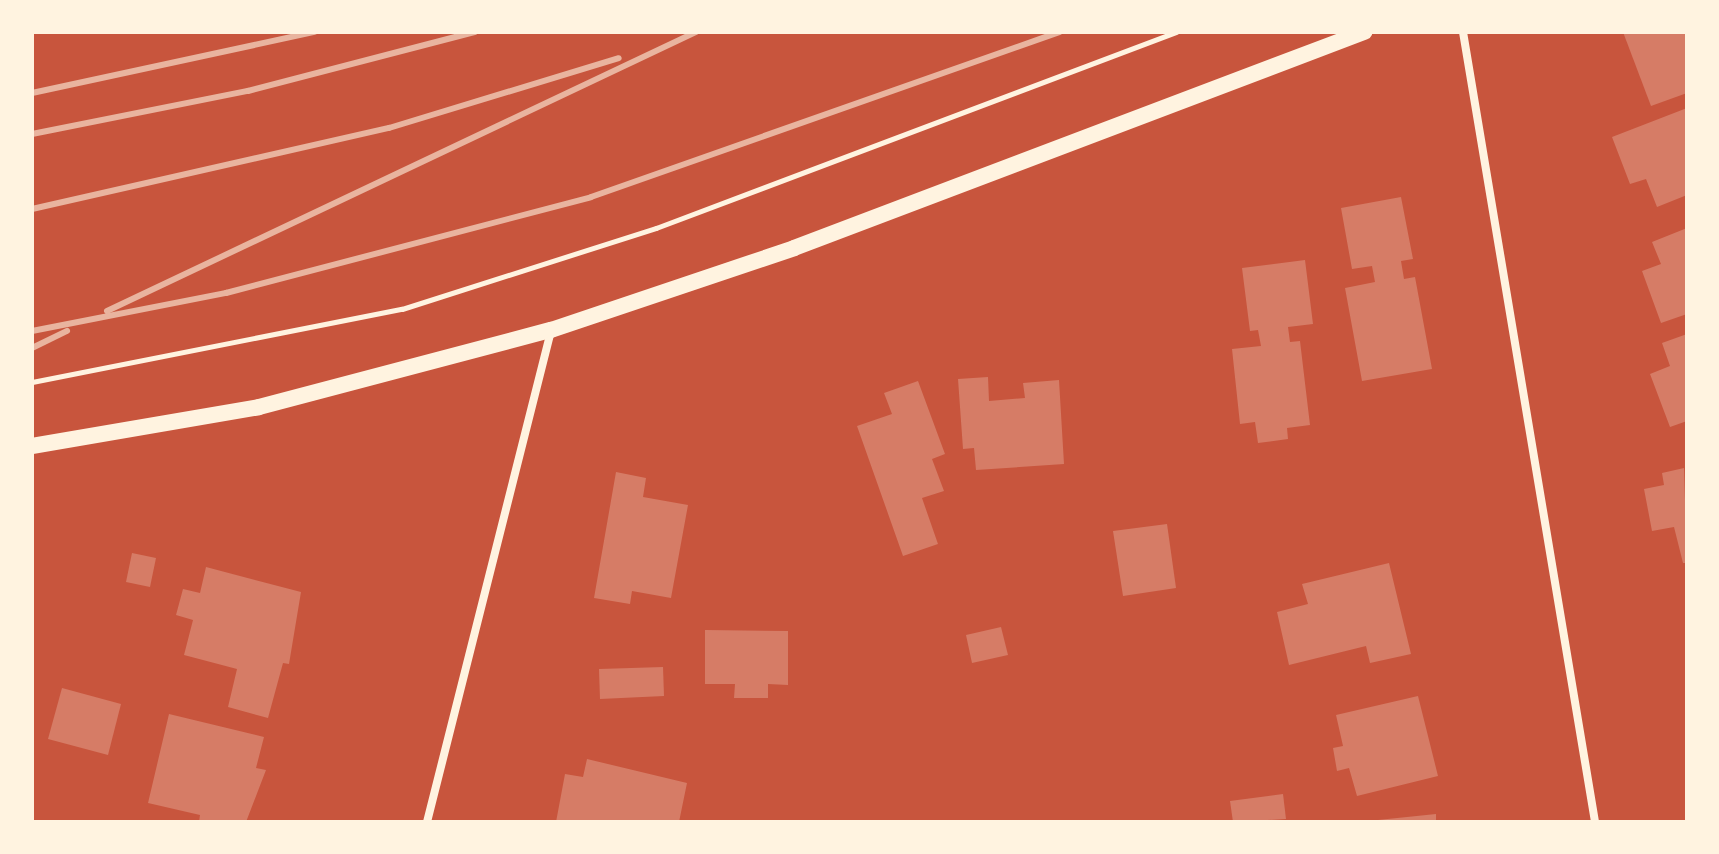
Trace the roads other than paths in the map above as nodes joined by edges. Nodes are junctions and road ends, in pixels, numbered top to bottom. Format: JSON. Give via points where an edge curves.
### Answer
{"nodes":[{"id":1,"x":1364,"y":32,"type":"edge"},
{"id":2,"x":1463,"y":32,"type":"edge"},
{"id":3,"x":551,"y":330,"type":"junction"},
{"id":4,"x":32,"y":446,"type":"edge"},
{"id":5,"x":427,"y":822,"type":"edge"},
{"id":6,"x":1595,"y":822,"type":"edge"}],
"edges":[{"from":1,"to":3,"type":"main road","via":[[806,243]]},
{"from":2,"to":6,"type":"street"},
{"from":3,"to":4,"type":"main road","via":[[259,407]]},
{"from":3,"to":5,"type":"street"}]}
